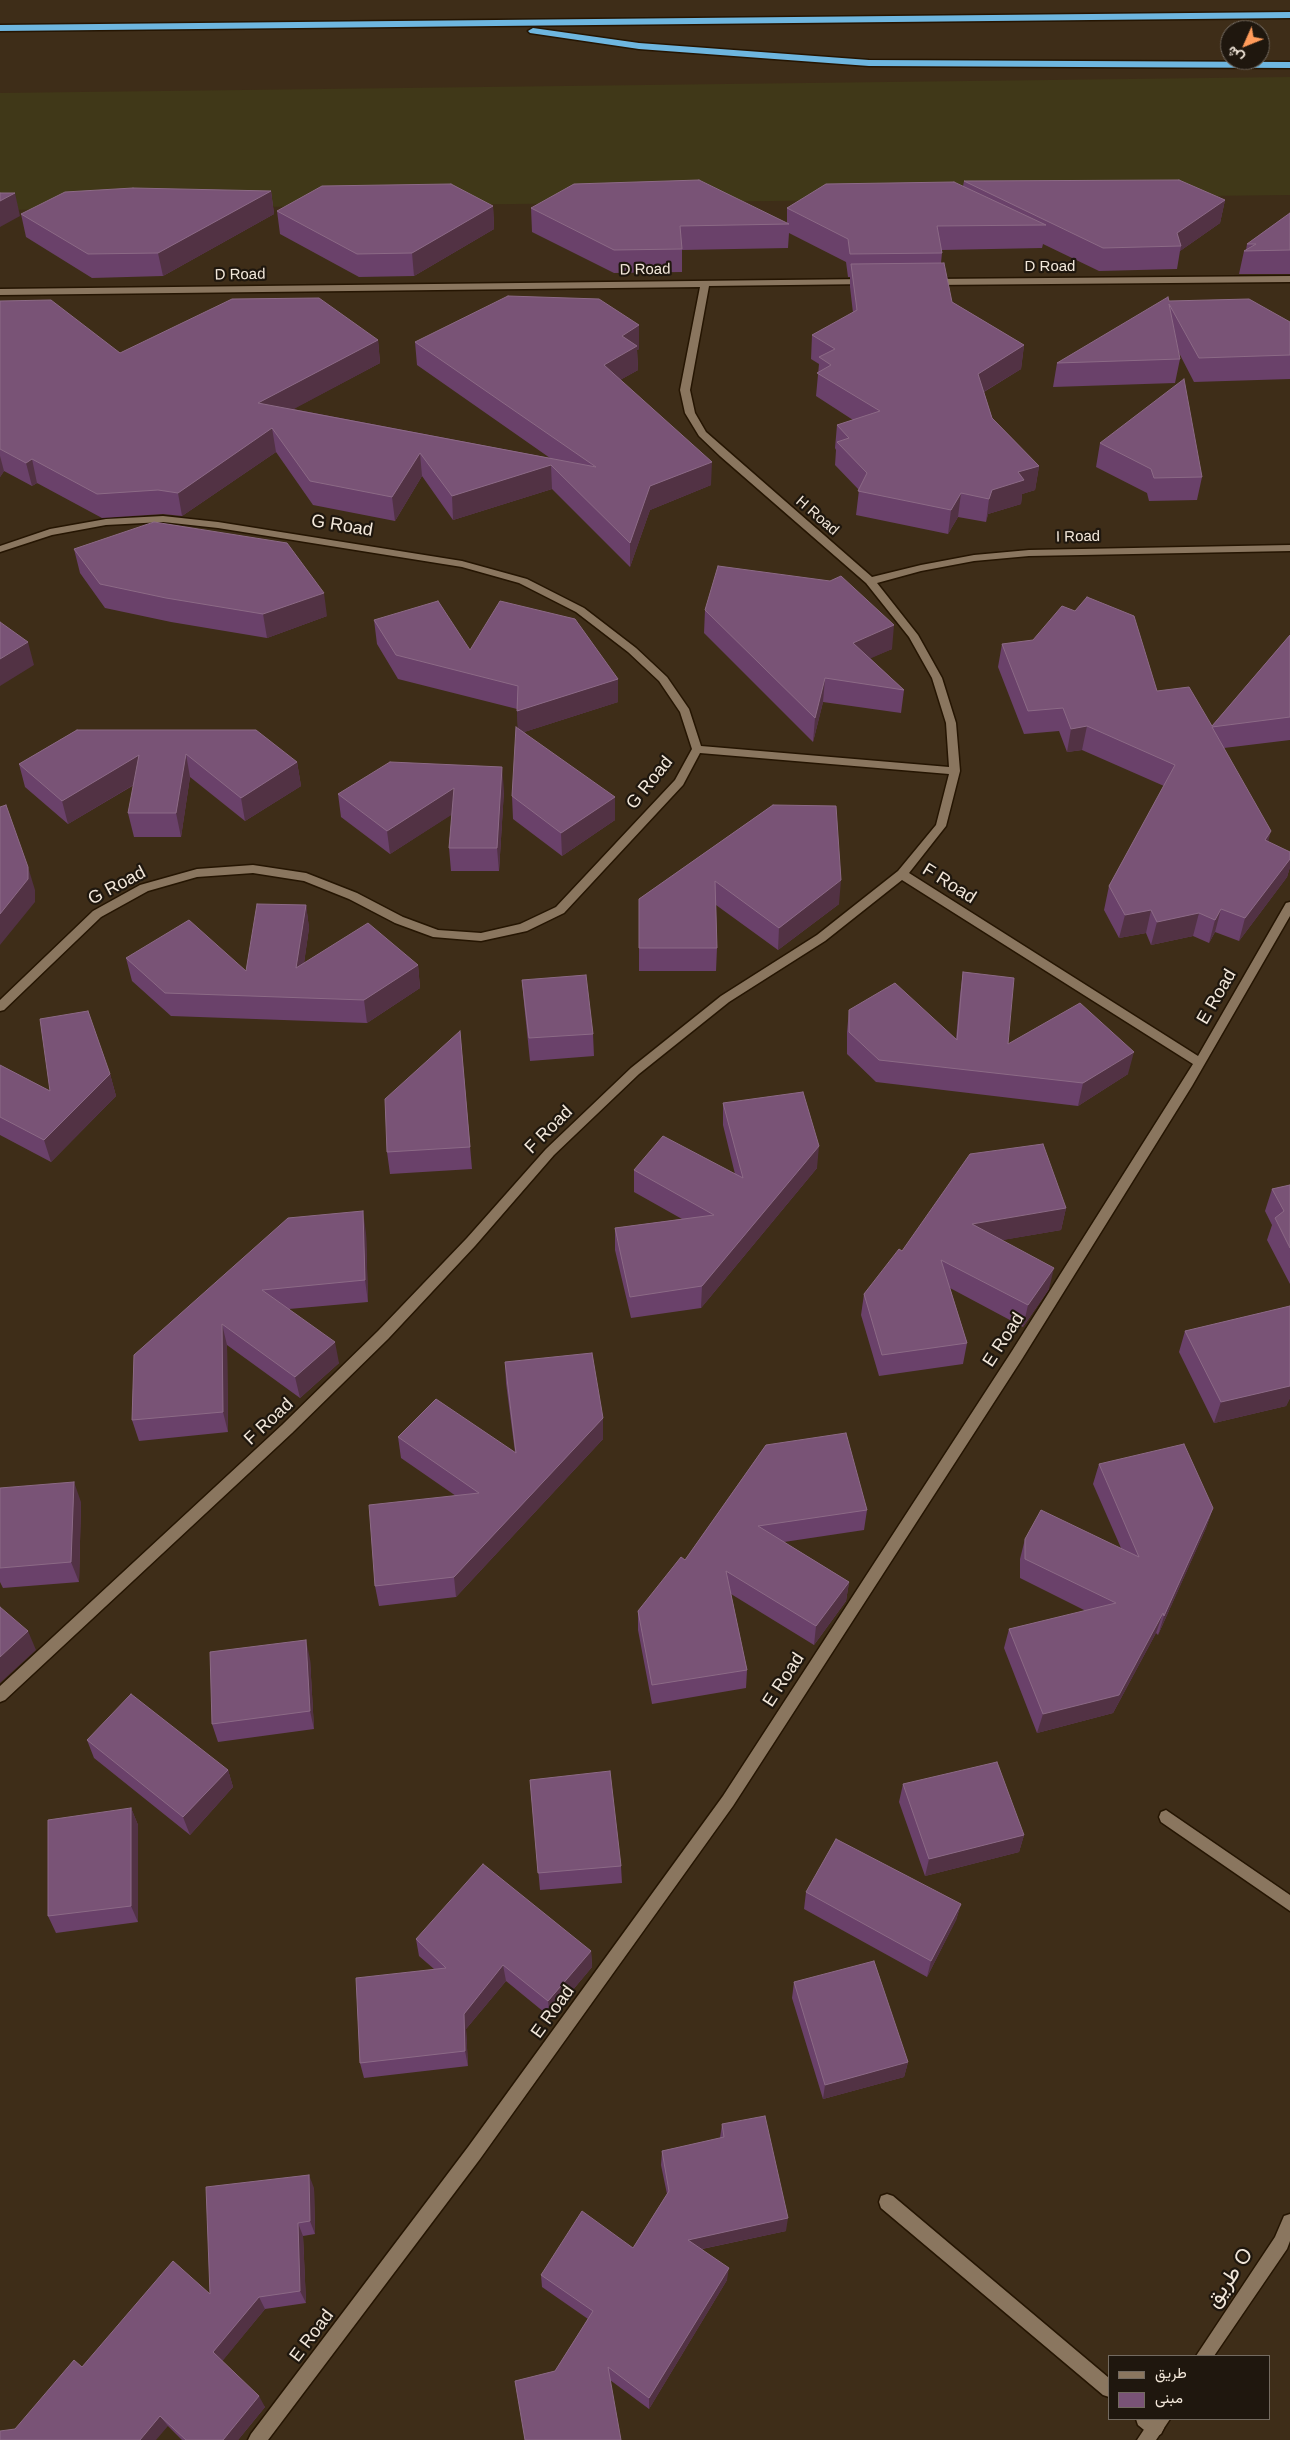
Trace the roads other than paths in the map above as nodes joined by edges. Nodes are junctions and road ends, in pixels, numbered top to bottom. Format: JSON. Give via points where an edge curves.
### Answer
{"nodes":[{"id":1,"x":1290,"y":15,"type":"edge"},
{"id":2,"x":492,"y":24,"type":"junction"},
{"id":3,"x":0,"y":28,"type":"edge"},
{"id":4,"x":1290,"y":65,"type":"edge"},
{"id":5,"x":1290,"y":279,"type":"edge"},
{"id":6,"x":874,"y":282,"type":"edge"},
{"id":7,"x":923,"y":282,"type":"edge"},
{"id":8,"x":705,"y":283,"type":"junction"},
{"id":9,"x":0,"y":292,"type":"edge"},
{"id":10,"x":1290,"y":548,"type":"edge"},
{"id":11,"x":0,"y":549,"type":"edge"},
{"id":12,"x":870,"y":582,"type":"junction"},
{"id":13,"x":697,"y":749,"type":"junction"},
{"id":14,"x":955,"y":771,"type":"junction"},
{"id":15,"x":902,"y":874,"type":"junction"},
{"id":16,"x":1290,"y":906,"type":"edge"},
{"id":17,"x":0,"y":1007,"type":"edge"},
{"id":18,"x":1200,"y":1062,"type":"junction"},
{"id":19,"x":0,"y":1695,"type":"edge"},
{"id":20,"x":1166,"y":1817,"type":"dead end"},
{"id":21,"x":1290,"y":1904,"type":"edge"},
{"id":22,"x":887,"y":2202,"type":"dead end"},
{"id":23,"x":1290,"y":2222,"type":"edge"},
{"id":24,"x":1205,"y":2355,"type":"edge"},
{"id":25,"x":1108,"y":2388,"type":"edge"},
{"id":26,"x":257,"y":2440,"type":"edge"}],
"edges":[{"from":1,"to":2,"type":"highway"},
{"from":2,"to":3,"type":"highway"},
{"from":2,"to":4,"type":"highway","via":[[649,46],[868,63]]},
{"from":5,"to":7,"type":"street","name":"D Road"},
{"from":6,"to":8,"type":"street","name":"D Road"},
{"from":8,"to":9,"type":"street","name":"D Road"},
{"from":8,"to":12,"type":"street","name":"H Road","via":[[685,390],[690,413],[702,434],[723,454]]},
{"from":10,"to":12,"type":"street","name":"I Road","via":[[1029,553],[930,566]]},
{"from":11,"to":13,"type":"street","name":"G Road","via":[[59,531],[106,522],[163,519],[218,524],[462,564],[523,581],[580,610],[663,679],[685,712]]},
{"from":12,"to":14,"type":"street","name":"H Road","via":[[914,635],[937,678],[951,724]]},
{"from":13,"to":14,"type":"street"},
{"from":13,"to":17,"type":"street","name":"G Road","via":[[679,782],[560,910],[523,928],[481,937],[437,934],[306,877],[253,869],[197,873],[144,888],[97,914]]},
{"from":14,"to":15,"type":"street","name":"H Road","via":[[941,826]]},
{"from":15,"to":18,"type":"street","name":"F Road"},
{"from":15,"to":19,"type":"street","name":"F Road","via":[[821,938],[725,999],[635,1071],[550,1152],[471,1242],[301,1416]]},
{"from":16,"to":18,"type":"street","name":"E Road"},
{"from":18,"to":26,"type":"street","name":"E Road","via":[[1017,1355],[728,1801],[474,2153]]},
{"from":20,"to":21,"type":"street"},
{"from":22,"to":25,"type":"street"},
{"from":23,"to":24,"type":"street","name":"طريق O","via":[[1281,2243]]}]}
